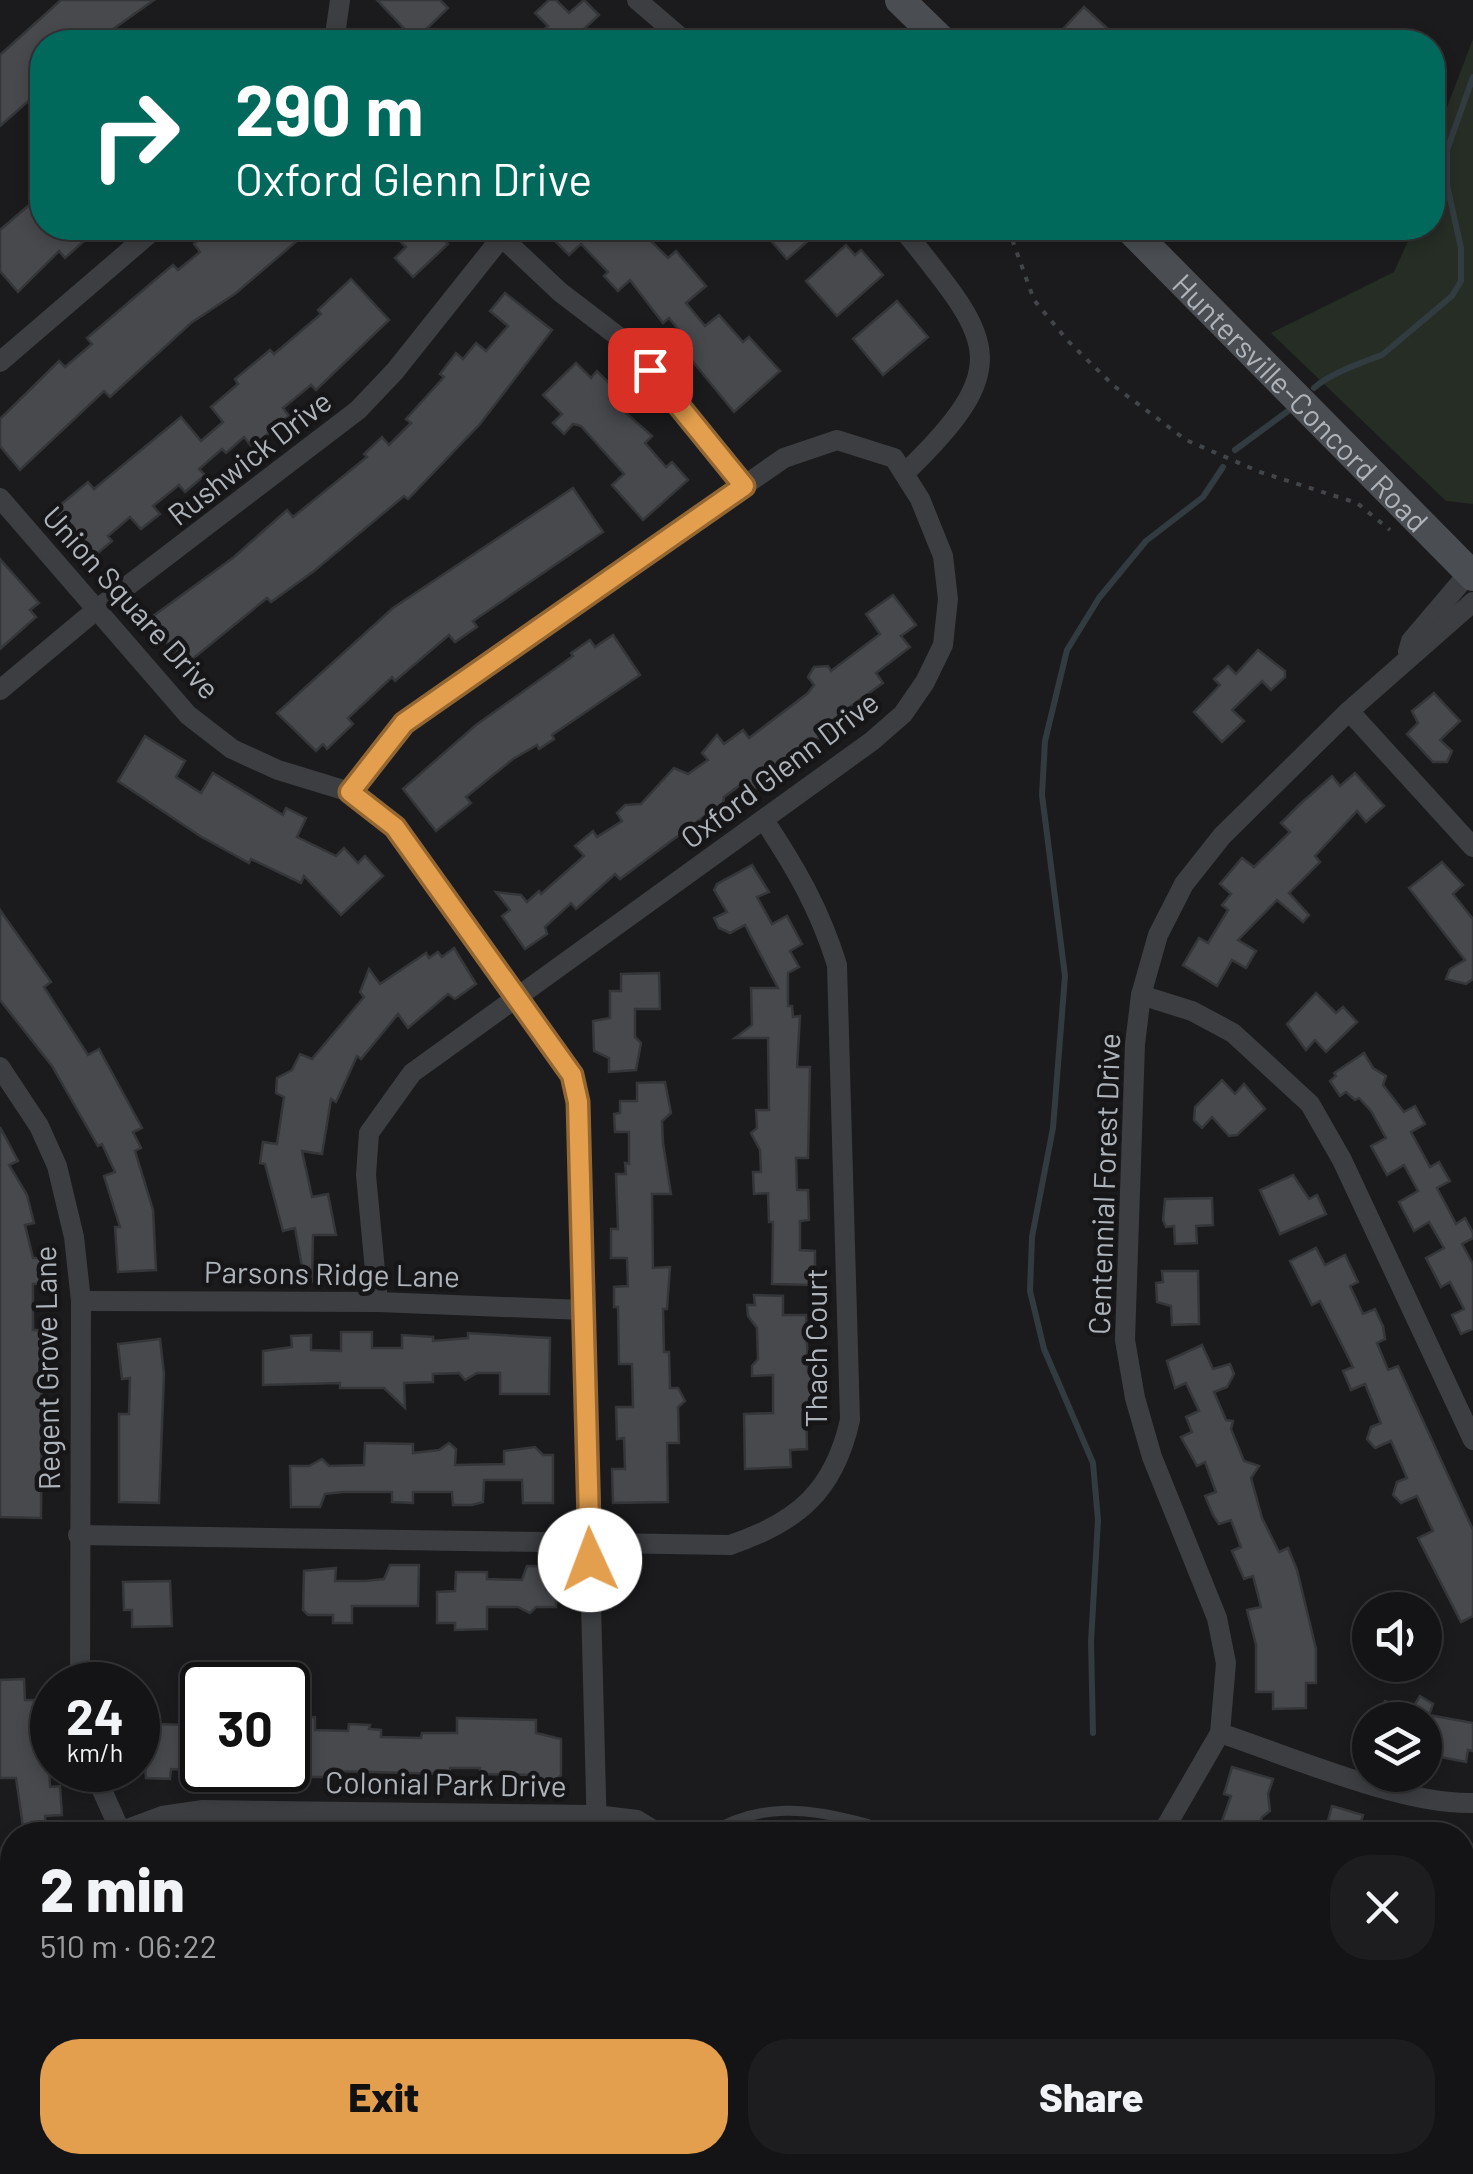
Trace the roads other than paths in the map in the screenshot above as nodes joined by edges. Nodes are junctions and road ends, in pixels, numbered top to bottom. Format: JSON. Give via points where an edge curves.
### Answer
{"nodes":[{"id":1,"x":340,"y":0,"type":"edge"},
{"id":2,"x":638,"y":0,"type":"edge"},
{"id":3,"x":900,"y":0,"type":"edge"},
{"id":4,"x":336,"y":30,"type":"edge"},
{"id":5,"x":672,"y":30,"type":"edge"},
{"id":6,"x":931,"y":30,"type":"edge"},
{"id":7,"x":142,"y":240,"type":"edge"},
{"id":8,"x":491,"y":240,"type":"edge"},
{"id":9,"x":504,"y":240,"type":"edge"},
{"id":10,"x":912,"y":240,"type":"edge"},
{"id":11,"x":1141,"y":240,"type":"edge"},
{"id":12,"x":0,"y":362,"type":"edge"},
{"id":13,"x":906,"y":472,"type":"junction"},
{"id":14,"x":744,"y":486,"type":"junction"},
{"id":15,"x":0,"y":498,"type":"edge"},
{"id":16,"x":1472,"y":580,"type":"edge"},
{"id":17,"x":96,"y":610,"type":"junction"},
{"id":18,"x":1404,"y":664,"type":"junction"},
{"id":19,"x":0,"y":690,"type":"edge"},
{"id":20,"x":1349,"y":711,"type":"junction"},
{"id":21,"x":350,"y":792,"type":"junction"},
{"id":22,"x":764,"y":820,"type":"junction"},
{"id":23,"x":1473,"y":847,"type":"edge"},
{"id":24,"x":1141,"y":995,"type":"junction"},
{"id":25,"x":519,"y":996,"type":"junction"},
{"id":26,"x":0,"y":1066,"type":"edge"},
{"id":27,"x":80,"y":1301,"type":"junction"},
{"id":28,"x":378,"y":1302,"type":"junction"},
{"id":29,"x":583,"y":1310,"type":"junction"},
{"id":30,"x":1473,"y":1440,"type":"edge"},
{"id":31,"x":78,"y":1536,"type":"junction"},
{"id":32,"x":590,"y":1544,"type":"junction"},
{"id":33,"x":80,"y":1662,"type":"edge"},
{"id":34,"x":1220,"y":1733,"type":"junction"},
{"id":35,"x":101,"y":1792,"type":"edge"},
{"id":36,"x":1473,"y":1803,"type":"edge"},
{"id":37,"x":111,"y":1822,"type":"edge"},
{"id":38,"x":155,"y":1822,"type":"edge"},
{"id":39,"x":517,"y":1822,"type":"edge"},
{"id":40,"x":596,"y":1822,"type":"edge"},
{"id":41,"x":730,"y":1822,"type":"edge"},
{"id":42,"x":860,"y":1822,"type":"edge"},
{"id":43,"x":1169,"y":1822,"type":"edge"}],
"edges":[{"from":1,"to":4,"type":"street"},
{"from":2,"to":5,"type":"street"},
{"from":3,"to":6,"type":"main road"},
{"from":7,"to":12,"type":"street"},
{"from":8,"to":17,"type":"street","name":"Rushwick Drive","via":[[358,410]]},
{"from":9,"to":14,"type":"street","via":[[628,344]]},
{"from":10,"to":13,"type":"street","via":[[966,308],[982,345],[974,389],[951,429]]},
{"from":11,"to":16,"type":"main road","name":"Huntersville-Concord Road"},
{"from":13,"to":14,"type":"street","via":[[894,458],[837,440],[784,458]]},
{"from":13,"to":22,"type":"street","name":"Oxford Glenn Drive","via":[[943,556],[943,644],[903,714]]},
{"from":14,"to":21,"type":"street","via":[[404,723]]},
{"from":15,"to":17,"type":"street","name":"Union Square Drive"},
{"from":16,"to":18,"type":"street","name":"Centennial Forest Drive"},
{"from":16,"to":18,"type":"street","name":"Centennial Forest Drive","via":[[1411,641]]},
{"from":17,"to":19,"type":"street","name":"Rushwick Drive"},
{"from":17,"to":21,"type":"street","name":"Union Square Drive","via":[[188,715],[232,749]]},
{"from":18,"to":20,"type":"street","name":"Centennial Forest Drive"},
{"from":20,"to":23,"type":"street"},
{"from":20,"to":24,"type":"street","name":"Centennial Forest Drive","via":[[1222,836],[1184,884],[1158,936]]},
{"from":21,"to":25,"type":"street","name":"Union Square Drive","via":[[395,827]]},
{"from":22,"to":25,"type":"street","name":"Oxford Glenn Drive"},
{"from":22,"to":32,"type":"street","name":"Thach Court","via":[[802,876],[837,966],[850,1420],[842,1453],[802,1510],[770,1532],[730,1545]]},
{"from":24,"to":30,"type":"street","via":[[1233,1033],[1310,1104]]},
{"from":24,"to":34,"type":"street","name":"Centennial Forest Drive","via":[[1125,1340],[1152,1457],[1217,1618],[1226,1663]]},
{"from":25,"to":28,"type":"street","name":"Oxford Glenn Drive","via":[[412,1072],[370,1133],[366,1175]]},
{"from":25,"to":29,"type":"street","name":"Union Square Drive","via":[[572,1075],[578,1102]]},
{"from":26,"to":27,"type":"street","name":"Regent Grove Lane","via":[[39,1126],[68,1198]]},
{"from":27,"to":28,"type":"street","name":"Parsons Ridge Lane"},
{"from":27,"to":31,"type":"street","name":"Regent Grove Lane"},
{"from":28,"to":29,"type":"street","name":"Parsons Ridge Lane"},
{"from":29,"to":32,"type":"street","name":"Union Square Drive"},
{"from":31,"to":32,"type":"street","name":"Thach Court"},
{"from":31,"to":33,"type":"street","name":"Regent Grove Lane"},
{"from":32,"to":40,"type":"street","name":"Union Square Drive"},
{"from":34,"to":36,"type":"street","via":[[1394,1790]]},
{"from":34,"to":43,"type":"street","name":"Centennial Forest Drive"},
{"from":35,"to":37,"type":"street"},
{"from":38,"to":39,"type":"street","name":"Colonial Park Drive","via":[[203,1810]]},
{"from":41,"to":42,"type":"lane","via":[[805,1808]]}]}
